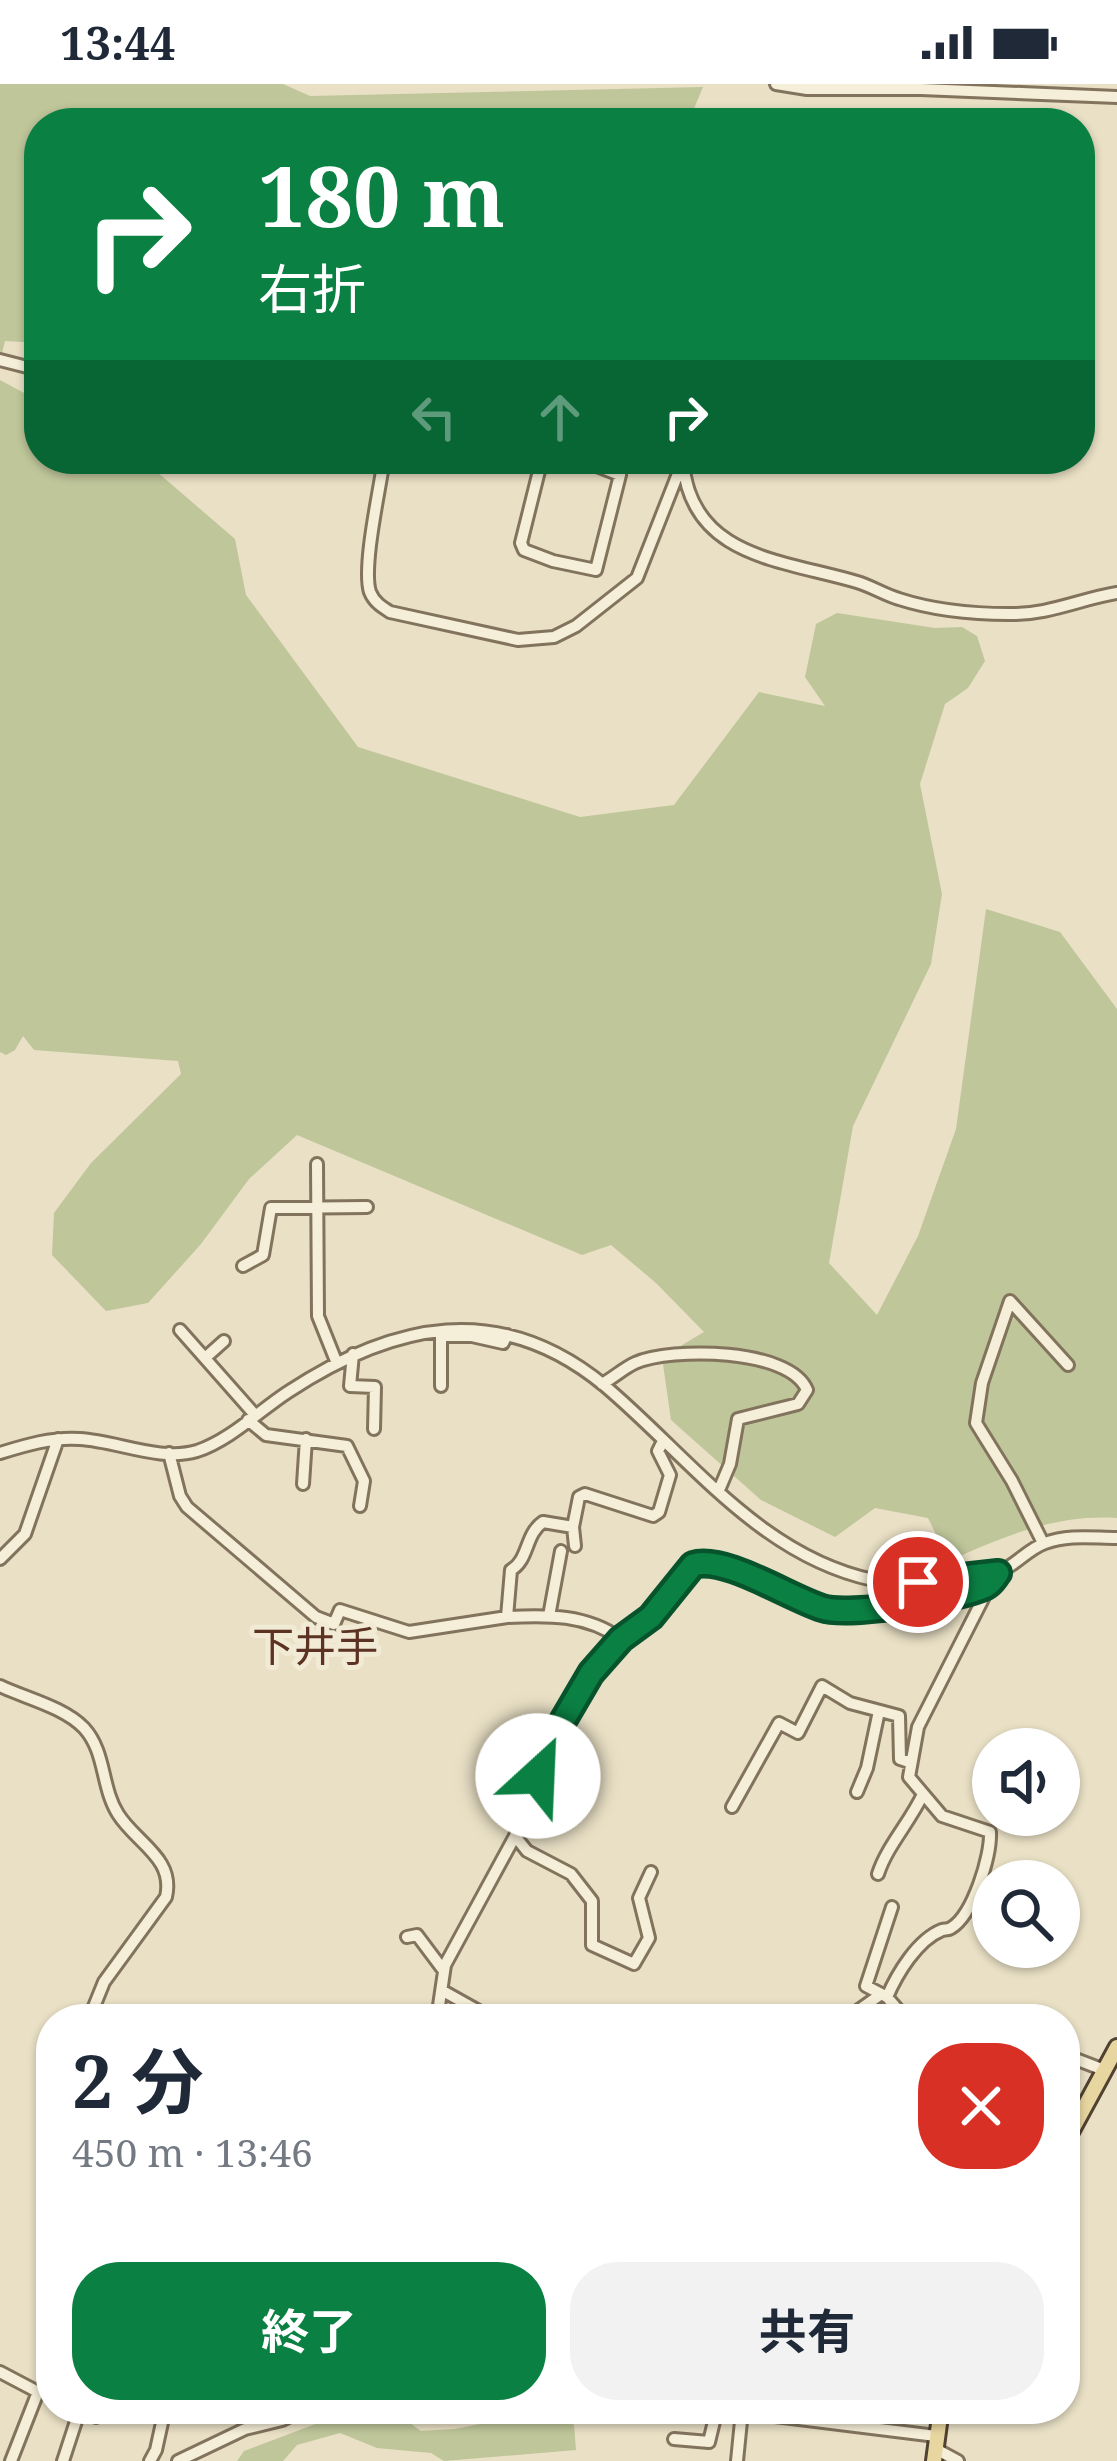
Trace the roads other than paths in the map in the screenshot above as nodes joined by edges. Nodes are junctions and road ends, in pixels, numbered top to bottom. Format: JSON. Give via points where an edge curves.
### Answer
{"nodes":[{"id":1,"x":776,"y":84,"type":"edge"},
{"id":2,"x":1117,"y":97,"type":"edge"},
{"id":3,"x":382,"y":474,"type":"edge"},
{"id":4,"x":537,"y":474,"type":"edge"},
{"id":5,"x":617,"y":474,"type":"edge"},
{"id":6,"x":677,"y":474,"type":"edge"},
{"id":7,"x":684,"y":474,"type":"edge"},
{"id":8,"x":1117,"y":592,"type":"edge"},
{"id":9,"x":316,"y":1164,"type":"dead end"},
{"id":10,"x":367,"y":1207,"type":"dead end"},
{"id":11,"x":317,"y":1209,"type":"junction"},
{"id":12,"x":243,"y":1266,"type":"dead end"},
{"id":13,"x":180,"y":1330,"type":"dead end"},
{"id":14,"x":507,"y":1335,"type":"junction"},
{"id":15,"x":224,"y":1341,"type":"dead end"},
{"id":16,"x":353,"y":1354,"type":"junction"},
{"id":17,"x":205,"y":1358,"type":"junction"},
{"id":18,"x":336,"y":1361,"type":"junction"},
{"id":19,"x":1068,"y":1365,"type":"dead end"},
{"id":20,"x":602,"y":1384,"type":"junction"},
{"id":21,"x":441,"y":1387,"type":"dead end"},
{"id":22,"x":252,"y":1417,"type":"junction"},
{"id":23,"x":374,"y":1429,"type":"dead end"},
{"id":24,"x":58,"y":1439,"type":"junction"},
{"id":25,"x":306,"y":1439,"type":"junction"},
{"id":26,"x":663,"y":1441,"type":"junction"},
{"id":27,"x":0,"y":1453,"type":"edge"},
{"id":28,"x":169,"y":1453,"type":"junction"},
{"id":29,"x":303,"y":1484,"type":"dead end"},
{"id":30,"x":719,"y":1490,"type":"junction"},
{"id":31,"x":360,"y":1506,"type":"dead end"},
{"id":32,"x":573,"y":1527,"type":"junction"},
{"id":33,"x":1117,"y":1538,"type":"edge"},
{"id":34,"x":1043,"y":1544,"type":"junction"},
{"id":35,"x":575,"y":1546,"type":"dead end"},
{"id":36,"x":561,"y":1551,"type":"dead end"},
{"id":37,"x":0,"y":1558,"type":"edge"},
{"id":38,"x":998,"y":1573,"type":"junction"},
{"id":39,"x":989,"y":1585,"type":"junction"},
{"id":40,"x":549,"y":1616,"type":"junction"},
{"id":41,"x":507,"y":1617,"type":"junction"},
{"id":42,"x":621,"y":1639,"type":"junction"},
{"id":43,"x":0,"y":1686,"type":"edge"},
{"id":44,"x":879,"y":1711,"type":"junction"},
{"id":45,"x":909,"y":1762,"type":"junction"},
{"id":46,"x":856,"y":1792,"type":"dead end"},
{"id":47,"x":923,"y":1794,"type":"junction"},
{"id":48,"x":732,"y":1807,"type":"dead end"},
{"id":49,"x":515,"y":1836,"type":"junction"},
{"id":50,"x":651,"y":1872,"type":"dead end"},
{"id":51,"x":878,"y":1874,"type":"dead end"},
{"id":52,"x":892,"y":1907,"type":"dead end"},
{"id":53,"x":407,"y":1936,"type":"dead end"},
{"id":54,"x":444,"y":1971,"type":"junction"},
{"id":55,"x":443,"y":1991,"type":"junction"},
{"id":56,"x":884,"y":1996,"type":"junction"},
{"id":57,"x":94,"y":2004,"type":"edge"},
{"id":58,"x":440,"y":2004,"type":"edge"},
{"id":59,"x":466,"y":2004,"type":"edge"},
{"id":60,"x":869,"y":2004,"type":"edge"},
{"id":61,"x":892,"y":2004,"type":"edge"},
{"id":62,"x":1117,"y":2047,"type":"edge"},
{"id":63,"x":1080,"y":2061,"type":"edge"},
{"id":64,"x":1104,"y":2070,"type":"junction"},
{"id":65,"x":1080,"y":2115,"type":"edge"},
{"id":66,"x":0,"y":2372,"type":"edge"},
{"id":67,"x":36,"y":2391,"type":"edge"},
{"id":68,"x":36,"y":2397,"type":"edge"},
{"id":69,"x":72,"y":2424,"type":"edge"},
{"id":70,"x":162,"y":2424,"type":"edge"},
{"id":71,"x":264,"y":2424,"type":"edge"},
{"id":72,"x":714,"y":2424,"type":"edge"},
{"id":73,"x":741,"y":2424,"type":"edge"},
{"id":74,"x":813,"y":2424,"type":"edge"},
{"id":75,"x":674,"y":2439,"type":"dead end"},
{"id":76,"x":935,"y":2448,"type":"edge"},
{"id":77,"x":11,"y":2461,"type":"edge"},
{"id":78,"x":63,"y":2461,"type":"edge"},
{"id":79,"x":150,"y":2461,"type":"edge"},
{"id":80,"x":178,"y":2461,"type":"edge"},
{"id":81,"x":737,"y":2461,"type":"edge"},
{"id":82,"x":958,"y":2461,"type":"edge"}],
"edges":[{"from":1,"to":2,"type":"street"},
{"from":3,"to":6,"type":"street","via":[[369,563],[376,603],[532,641],[575,626],[634,582]]},
{"from":4,"to":5,"type":"street","via":[[524,550],[596,570]]},
{"from":7,"to":8,"type":"street","via":[[699,517],[723,539],[793,569],[925,606],[1006,614]]},
{"from":9,"to":11,"type":"street"},
{"from":10,"to":11,"type":"street"},
{"from":11,"to":12,"type":"street","via":[[271,1208],[263,1255]]},
{"from":11,"to":18,"type":"street","via":[[319,1316]]},
{"from":13,"to":17,"type":"street"},
{"from":14,"to":16,"type":"street","via":[[418,1332]]},
{"from":14,"to":20,"type":"street"},
{"from":14,"to":21,"type":"street","via":[[503,1343],[442,1336]]},
{"from":15,"to":17,"type":"street"},
{"from":16,"to":18,"type":"street"},
{"from":16,"to":23,"type":"street","via":[[350,1386],[376,1387]]},
{"from":17,"to":22,"type":"street"},
{"from":18,"to":22,"type":"street"},
{"from":19,"to":34,"type":"street","via":[[1010,1301],[976,1424]]},
{"from":20,"to":26,"type":"street"},
{"from":20,"to":30,"type":"street","via":[[634,1364],[695,1351],[781,1367],[804,1381],[798,1403],[738,1419]]},
{"from":22,"to":25,"type":"street","via":[[266,1435]]},
{"from":22,"to":28,"type":"street","via":[[195,1451]]},
{"from":24,"to":27,"type":"street"},
{"from":24,"to":28,"type":"street"},
{"from":24,"to":37,"type":"street","via":[[25,1534]]},
{"from":25,"to":29,"type":"street"},
{"from":25,"to":31,"type":"street","via":[[339,1443],[354,1454],[364,1481]]},
{"from":26,"to":30,"type":"street"},
{"from":26,"to":32,"type":"street","via":[[658,1451],[670,1475],[659,1512],[585,1494]]},
{"from":28,"to":41,"type":"street","via":[[187,1507],[316,1617],[334,1624],[340,1610],[410,1632]]},
{"from":30,"to":38,"type":"street","via":[[776,1540],[833,1568],[877,1581]]},
{"from":32,"to":35,"type":"street"},
{"from":32,"to":41,"type":"street","via":[[534,1528],[511,1570]]},
{"from":33,"to":34,"type":"street"},
{"from":34,"to":38,"type":"street"},
{"from":36,"to":40,"type":"street"},
{"from":38,"to":39,"type":"street"},
{"from":39,"to":42,"type":"street","via":[[846,1611],[702,1562]]},
{"from":39,"to":45,"type":"street","via":[[918,1727]]},
{"from":40,"to":41,"type":"street"},
{"from":40,"to":42,"type":"street","via":[[601,1624]]},
{"from":42,"to":49,"type":"street","via":[[557,1731]]},
{"from":43,"to":57,"type":"street","via":[[87,1731],[112,1805],[165,1866],[166,1897]]},
{"from":44,"to":45,"type":"street","via":[[899,1716],[900,1759]]},
{"from":44,"to":46,"type":"street"},
{"from":44,"to":48,"type":"street","via":[[822,1686],[798,1733],[779,1723]]},
{"from":45,"to":47,"type":"street","via":[[909,1778]]},
{"from":47,"to":51,"type":"street"},
{"from":47,"to":56,"type":"street","via":[[942,1816],[990,1832],[991,1855],[952,1928],[934,1934]]},
{"from":49,"to":50,"type":"street","via":[[571,1874],[592,1901],[592,1945],[634,1964],[649,1938],[639,1898]]},
{"from":49,"to":54,"type":"street"},
{"from":52,"to":56,"type":"street","via":[[866,1986]]},
{"from":53,"to":54,"type":"street","via":[[417,1935]]},
{"from":54,"to":55,"type":"street"},
{"from":55,"to":58,"type":"street"},
{"from":55,"to":59,"type":"street"},
{"from":56,"to":60,"type":"street"},
{"from":56,"to":61,"type":"street"},
{"from":62,"to":64,"type":"main road"},
{"from":63,"to":64,"type":"street"},
{"from":64,"to":65,"type":"main road"},
{"from":66,"to":67,"type":"street"},
{"from":68,"to":77,"type":"street"},
{"from":69,"to":78,"type":"street"},
{"from":70,"to":79,"type":"street"},
{"from":71,"to":80,"type":"street"},
{"from":72,"to":75,"type":"street","via":[[709,2442]]},
{"from":73,"to":81,"type":"street"},
{"from":74,"to":76,"type":"street"},
{"from":76,"to":82,"type":"street"}]}
